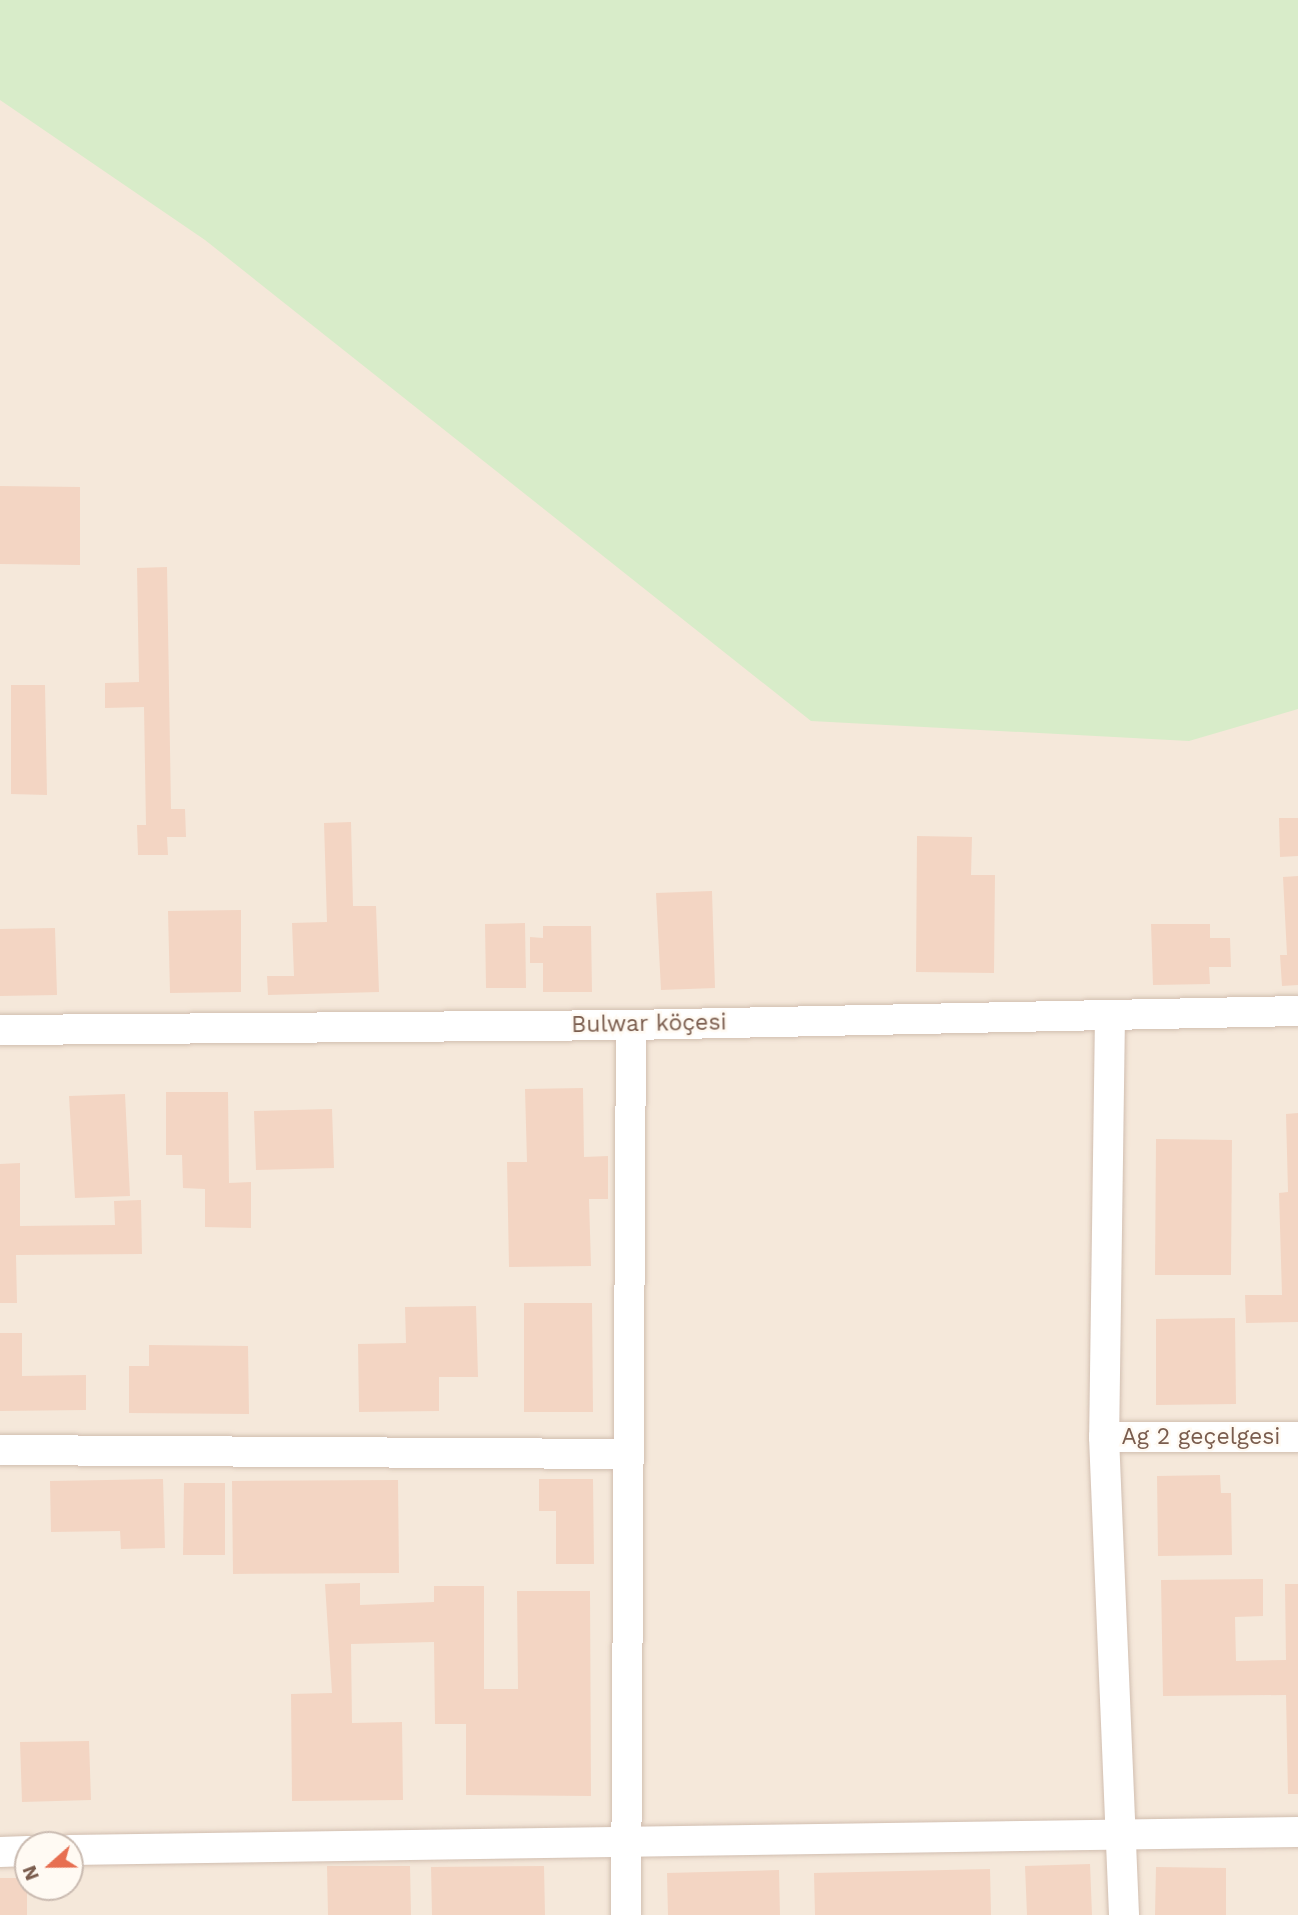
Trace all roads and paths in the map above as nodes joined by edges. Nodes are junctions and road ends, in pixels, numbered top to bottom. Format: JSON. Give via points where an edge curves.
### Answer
{"nodes":[{"id":1,"x":1298,"y":1011,"type":"edge"},
{"id":2,"x":1110,"y":1015,"type":"junction"},
{"id":3,"x":631,"y":1025,"type":"junction"},
{"id":4,"x":0,"y":1030,"type":"edge"},
{"id":5,"x":1104,"y":1437,"type":"junction"},
{"id":6,"x":1298,"y":1437,"type":"edge"},
{"id":7,"x":0,"y":1450,"type":"edge"},
{"id":8,"x":627,"y":1454,"type":"junction"},
{"id":9,"x":1124,"y":1832,"type":"junction"},
{"id":10,"x":1298,"y":1832,"type":"edge"},
{"id":11,"x":623,"y":1839,"type":"junction"},
{"id":12,"x":84,"y":1850,"type":"edge"},
{"id":13,"x":625,"y":1915,"type":"edge"},
{"id":14,"x":1124,"y":1915,"type":"edge"}],
"edges":[{"from":1,"to":2,"type":"street","name":"Bulwar köçesi"},
{"from":2,"to":3,"type":"street","name":"Bulwar köçesi"},
{"from":2,"to":5,"type":"street"},
{"from":3,"to":4,"type":"street","name":"Bulwar köçesi"},
{"from":3,"to":8,"type":"street"},
{"from":5,"to":6,"type":"street","name":"Ag 2 geçelgesi"},
{"from":5,"to":9,"type":"street"},
{"from":7,"to":8,"type":"street"},
{"from":8,"to":11,"type":"street"},
{"from":9,"to":10,"type":"street"},
{"from":9,"to":11,"type":"street"},
{"from":9,"to":14,"type":"street"},
{"from":11,"to":12,"type":"street"},
{"from":11,"to":13,"type":"street"}]}
